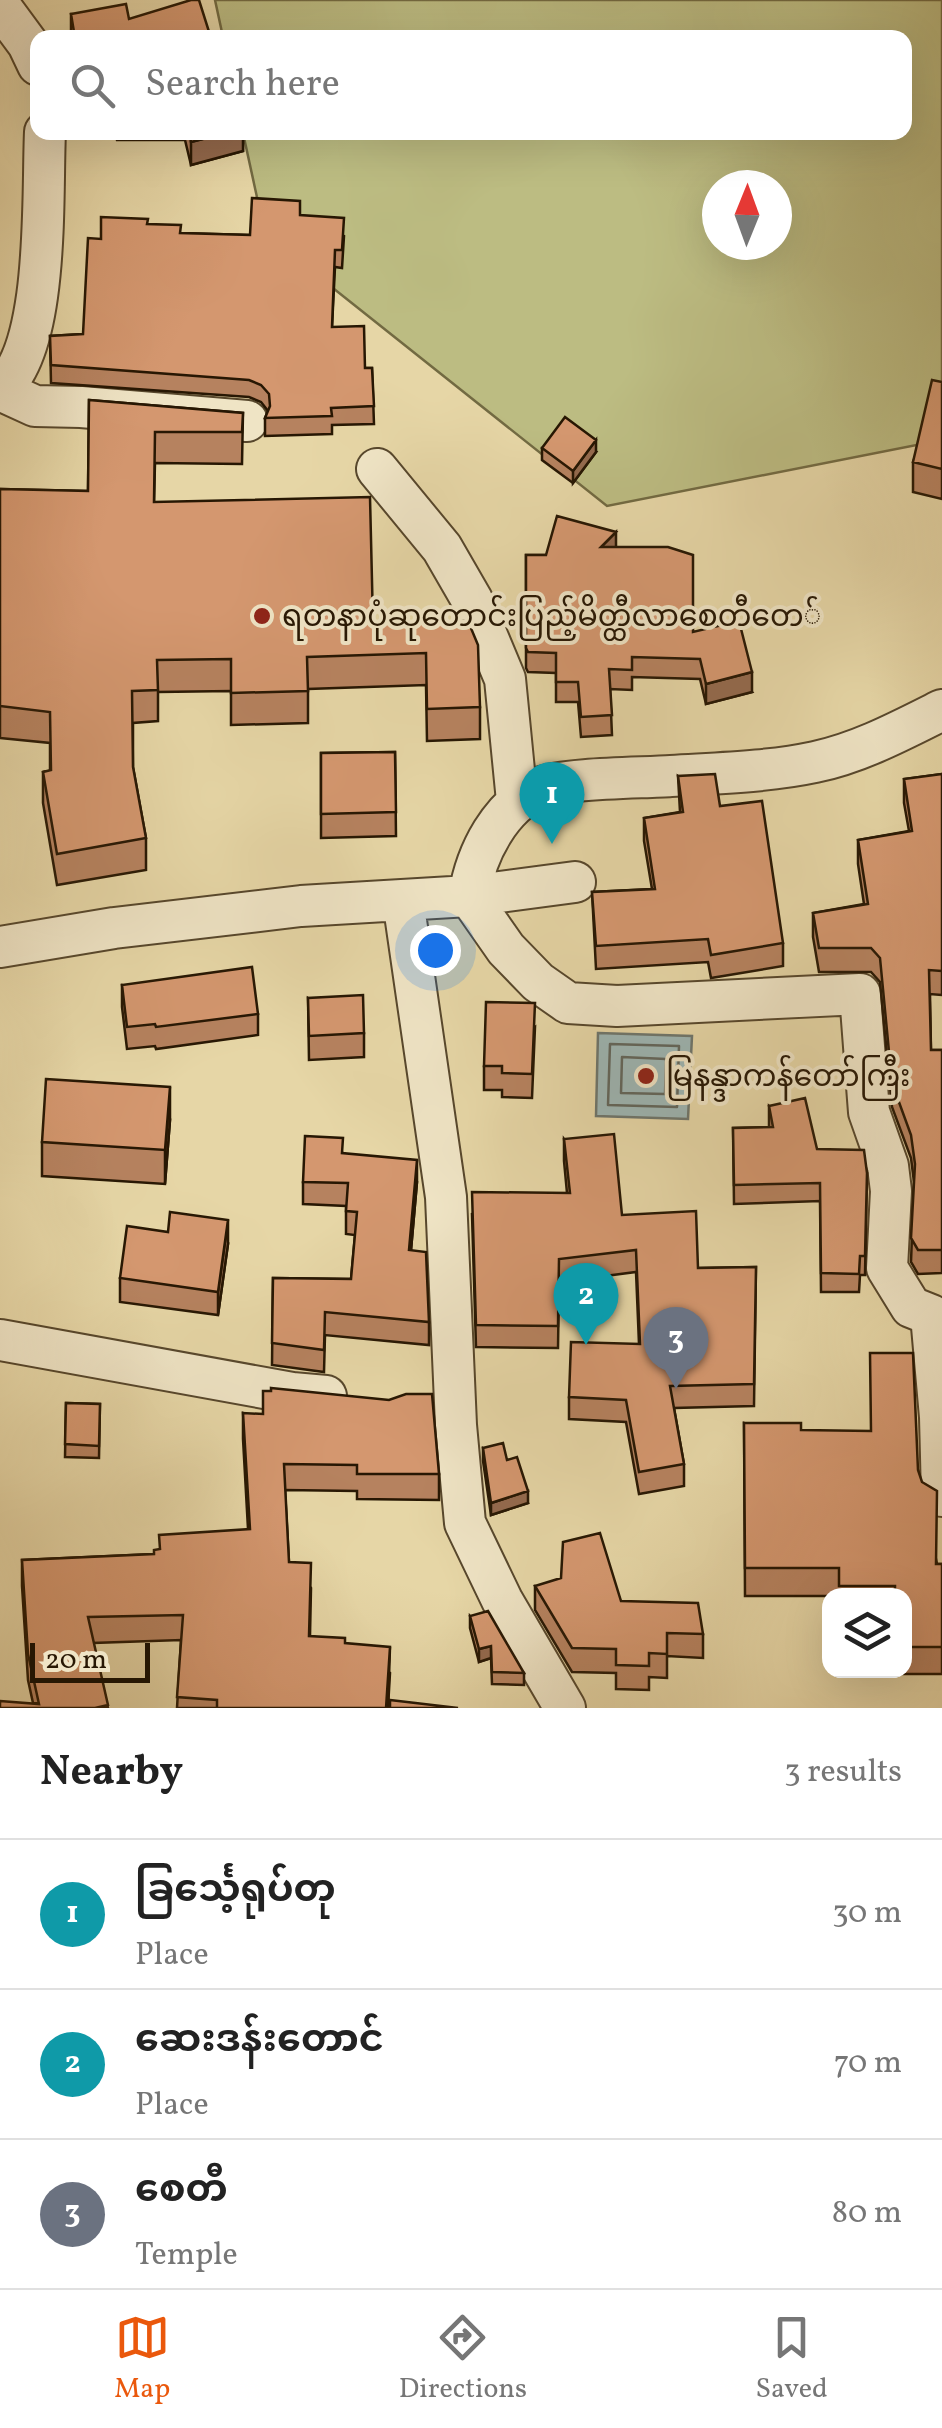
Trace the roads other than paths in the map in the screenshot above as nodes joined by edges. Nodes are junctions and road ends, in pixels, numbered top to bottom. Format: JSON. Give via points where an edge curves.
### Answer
{"nodes":[{"id":1,"x":0,"y":6,"type":"edge"},
{"id":2,"x":22,"y":53,"type":"edge"},
{"id":3,"x":45,"y":140,"type":"edge"},
{"id":4,"x":0,"y":390,"type":"edge"},
{"id":5,"x":248,"y":421,"type":"dead end"},
{"id":6,"x":377,"y":469,"type":"dead end"},
{"id":7,"x":942,"y":710,"type":"edge"},
{"id":8,"x":517,"y":801,"type":"junction"},
{"id":9,"x":575,"y":882,"type":"dead end"},
{"id":10,"x":469,"y":896,"type":"junction"},
{"id":11,"x":403,"y":900,"type":"junction"},
{"id":12,"x":0,"y":948,"type":"edge"},
{"id":13,"x":0,"y":1340,"type":"edge"},
{"id":14,"x":939,"y":1356,"type":"edge"},
{"id":15,"x":371,"y":1400,"type":"edge"},
{"id":16,"x":942,"y":1496,"type":"edge"},
{"id":17,"x":565,"y":1708,"type":"edge"}],
"edges":[{"from":1,"to":2,"type":"street"},
{"from":3,"to":4,"type":"street","via":[[36,301],[19,368]]},
{"from":4,"to":5,"type":"street","via":[[34,406]]},
{"from":6,"to":8,"type":"street","via":[[442,548],[472,600],[505,679]]},
{"from":7,"to":8,"type":"street","via":[[817,762],[546,785]]},
{"from":8,"to":10,"type":"street","via":[[473,870]]},
{"from":9,"to":10,"type":"street"},
{"from":10,"to":11,"type":"street"},
{"from":10,"to":14,"type":"street","via":[[506,949],[568,1003],[860,994],[870,1112],[889,1178],[888,1268],[911,1307],[931,1315]]},
{"from":11,"to":12,"type":"street","via":[[114,928]]},
{"from":11,"to":17,"type":"street","via":[[446,1197],[465,1524]]},
{"from":13,"to":15,"type":"street","via":[[292,1393]]},
{"from":14,"to":16,"type":"street"}]}
